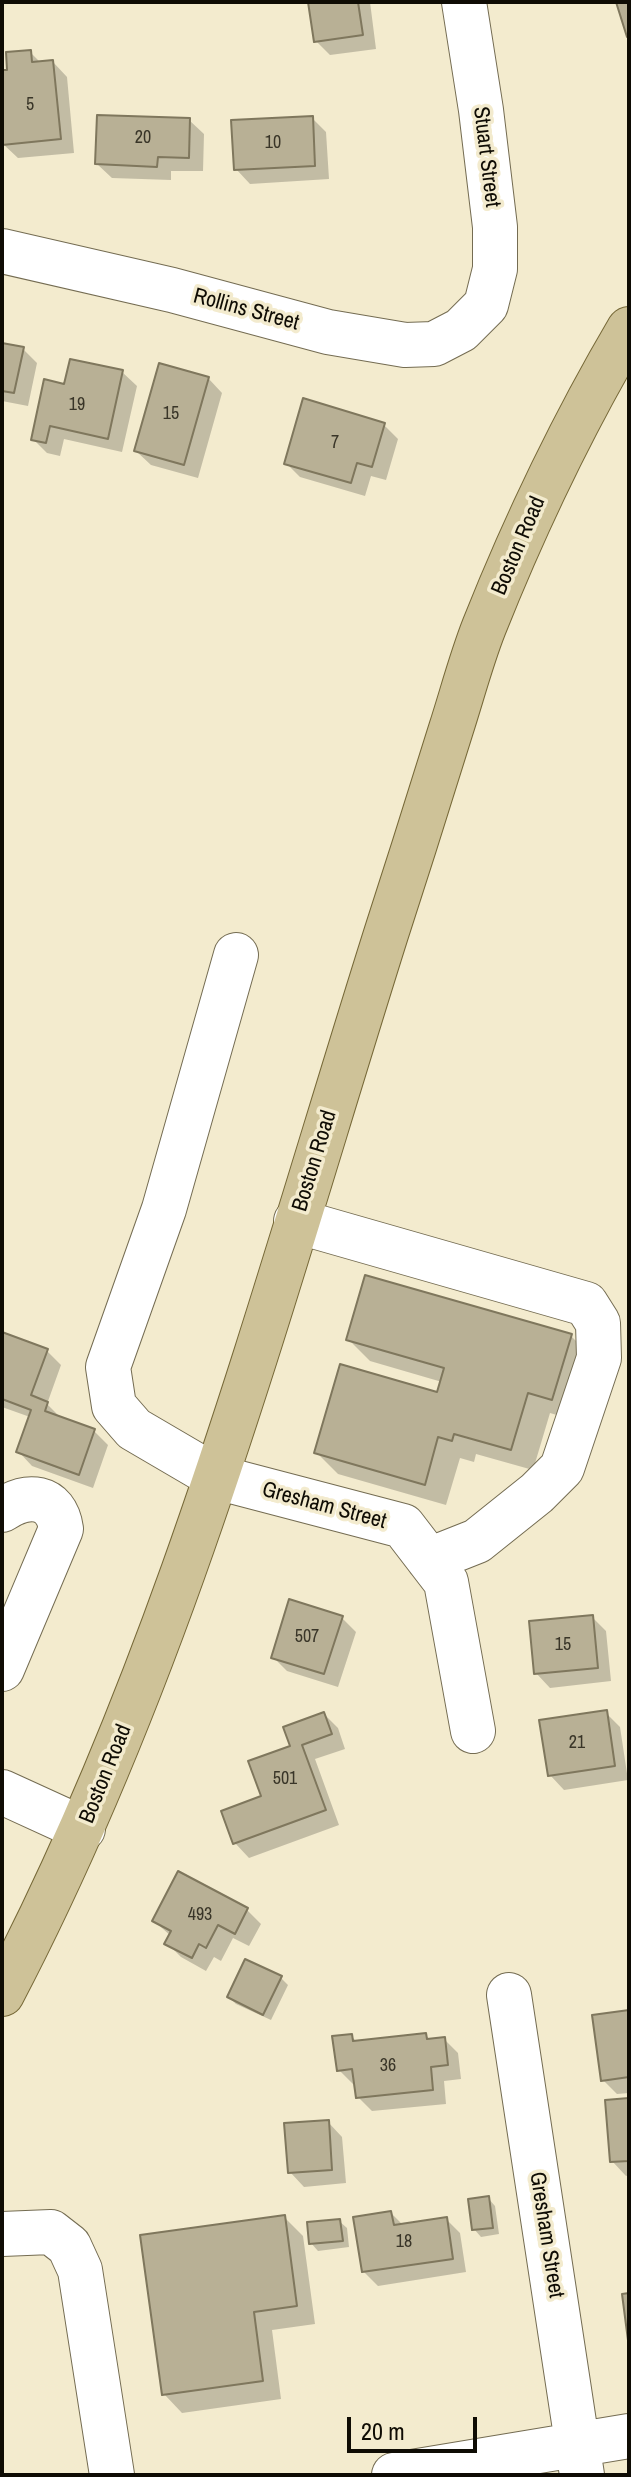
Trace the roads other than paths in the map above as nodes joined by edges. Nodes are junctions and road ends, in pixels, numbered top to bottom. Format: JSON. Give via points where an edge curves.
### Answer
{"nodes":[{"id":1,"x":464,"y":2,"type":"edge"},
{"id":2,"x":2,"y":251,"type":"edge"},
{"id":3,"x":481,"y":310,"type":"joint"},
{"id":4,"x":629,"y":329,"type":"edge"},
{"id":5,"x":236,"y":955,"type":"dead end"},
{"id":6,"x":296,"y":1221,"type":"junction"},
{"id":7,"x":216,"y":1477,"type":"junction"},
{"id":8,"x":2,"y":1510,"type":"edge"},
{"id":9,"x":429,"y":1560,"type":"junction"},
{"id":10,"x":2,"y":1669,"type":"edge"},
{"id":11,"x":473,"y":1731,"type":"dead end"},
{"id":12,"x":2,"y":1792,"type":"edge"},
{"id":13,"x":83,"y":1829,"type":"junction"},
{"id":14,"x":2,"y":1994,"type":"edge"},
{"id":15,"x":509,"y":1995,"type":"dead end"},
{"id":16,"x":2,"y":2234,"type":"edge"},
{"id":17,"x":629,"y":2436,"type":"edge"},
{"id":18,"x":579,"y":2460,"type":"edge"},
{"id":19,"x":112,"y":2475,"type":"edge"},
{"id":20,"x":394,"y":2475,"type":"edge"}],
"edges":[{"from":1,"to":3,"type":"street","name":"Stuart Street","via":[[495,227],[495,269]]},
{"from":2,"to":3,"type":"street","name":"Rollins Street","via":[[328,332],[405,345],[434,344],[461,330]]},
{"from":4,"to":6,"type":"main road","name":"Boston Road","via":[[546,483],[483,630]]},
{"from":5,"to":7,"type":"street","name":"Gresham Street","via":[[164,1209],[108,1367],[114,1406],[134,1429]]},
{"from":6,"to":7,"type":"main road","name":"Boston Road"},
{"from":6,"to":9,"type":"street","via":[[586,1304],[598,1323],[599,1358],[562,1468],[477,1541]]},
{"from":7,"to":9,"type":"street","name":"Gresham Street","via":[[403,1526]]},
{"from":7,"to":13,"type":"main road","name":"Boston Road"},
{"from":8,"to":10,"type":"street","via":[[22,1498],[34,1498],[50,1506],[61,1529]]},
{"from":9,"to":11,"type":"street","name":"Gresham Street","via":[[446,1582]]},
{"from":12,"to":13,"type":"street"},
{"from":13,"to":14,"type":"main road","name":"Boston Road"},
{"from":15,"to":18,"type":"street","name":"Gresham Street"},
{"from":16,"to":19,"type":"street","via":[[51,2232],[69,2246],[80,2270]]},
{"from":17,"to":18,"type":"street"},
{"from":18,"to":20,"type":"street"}]}
